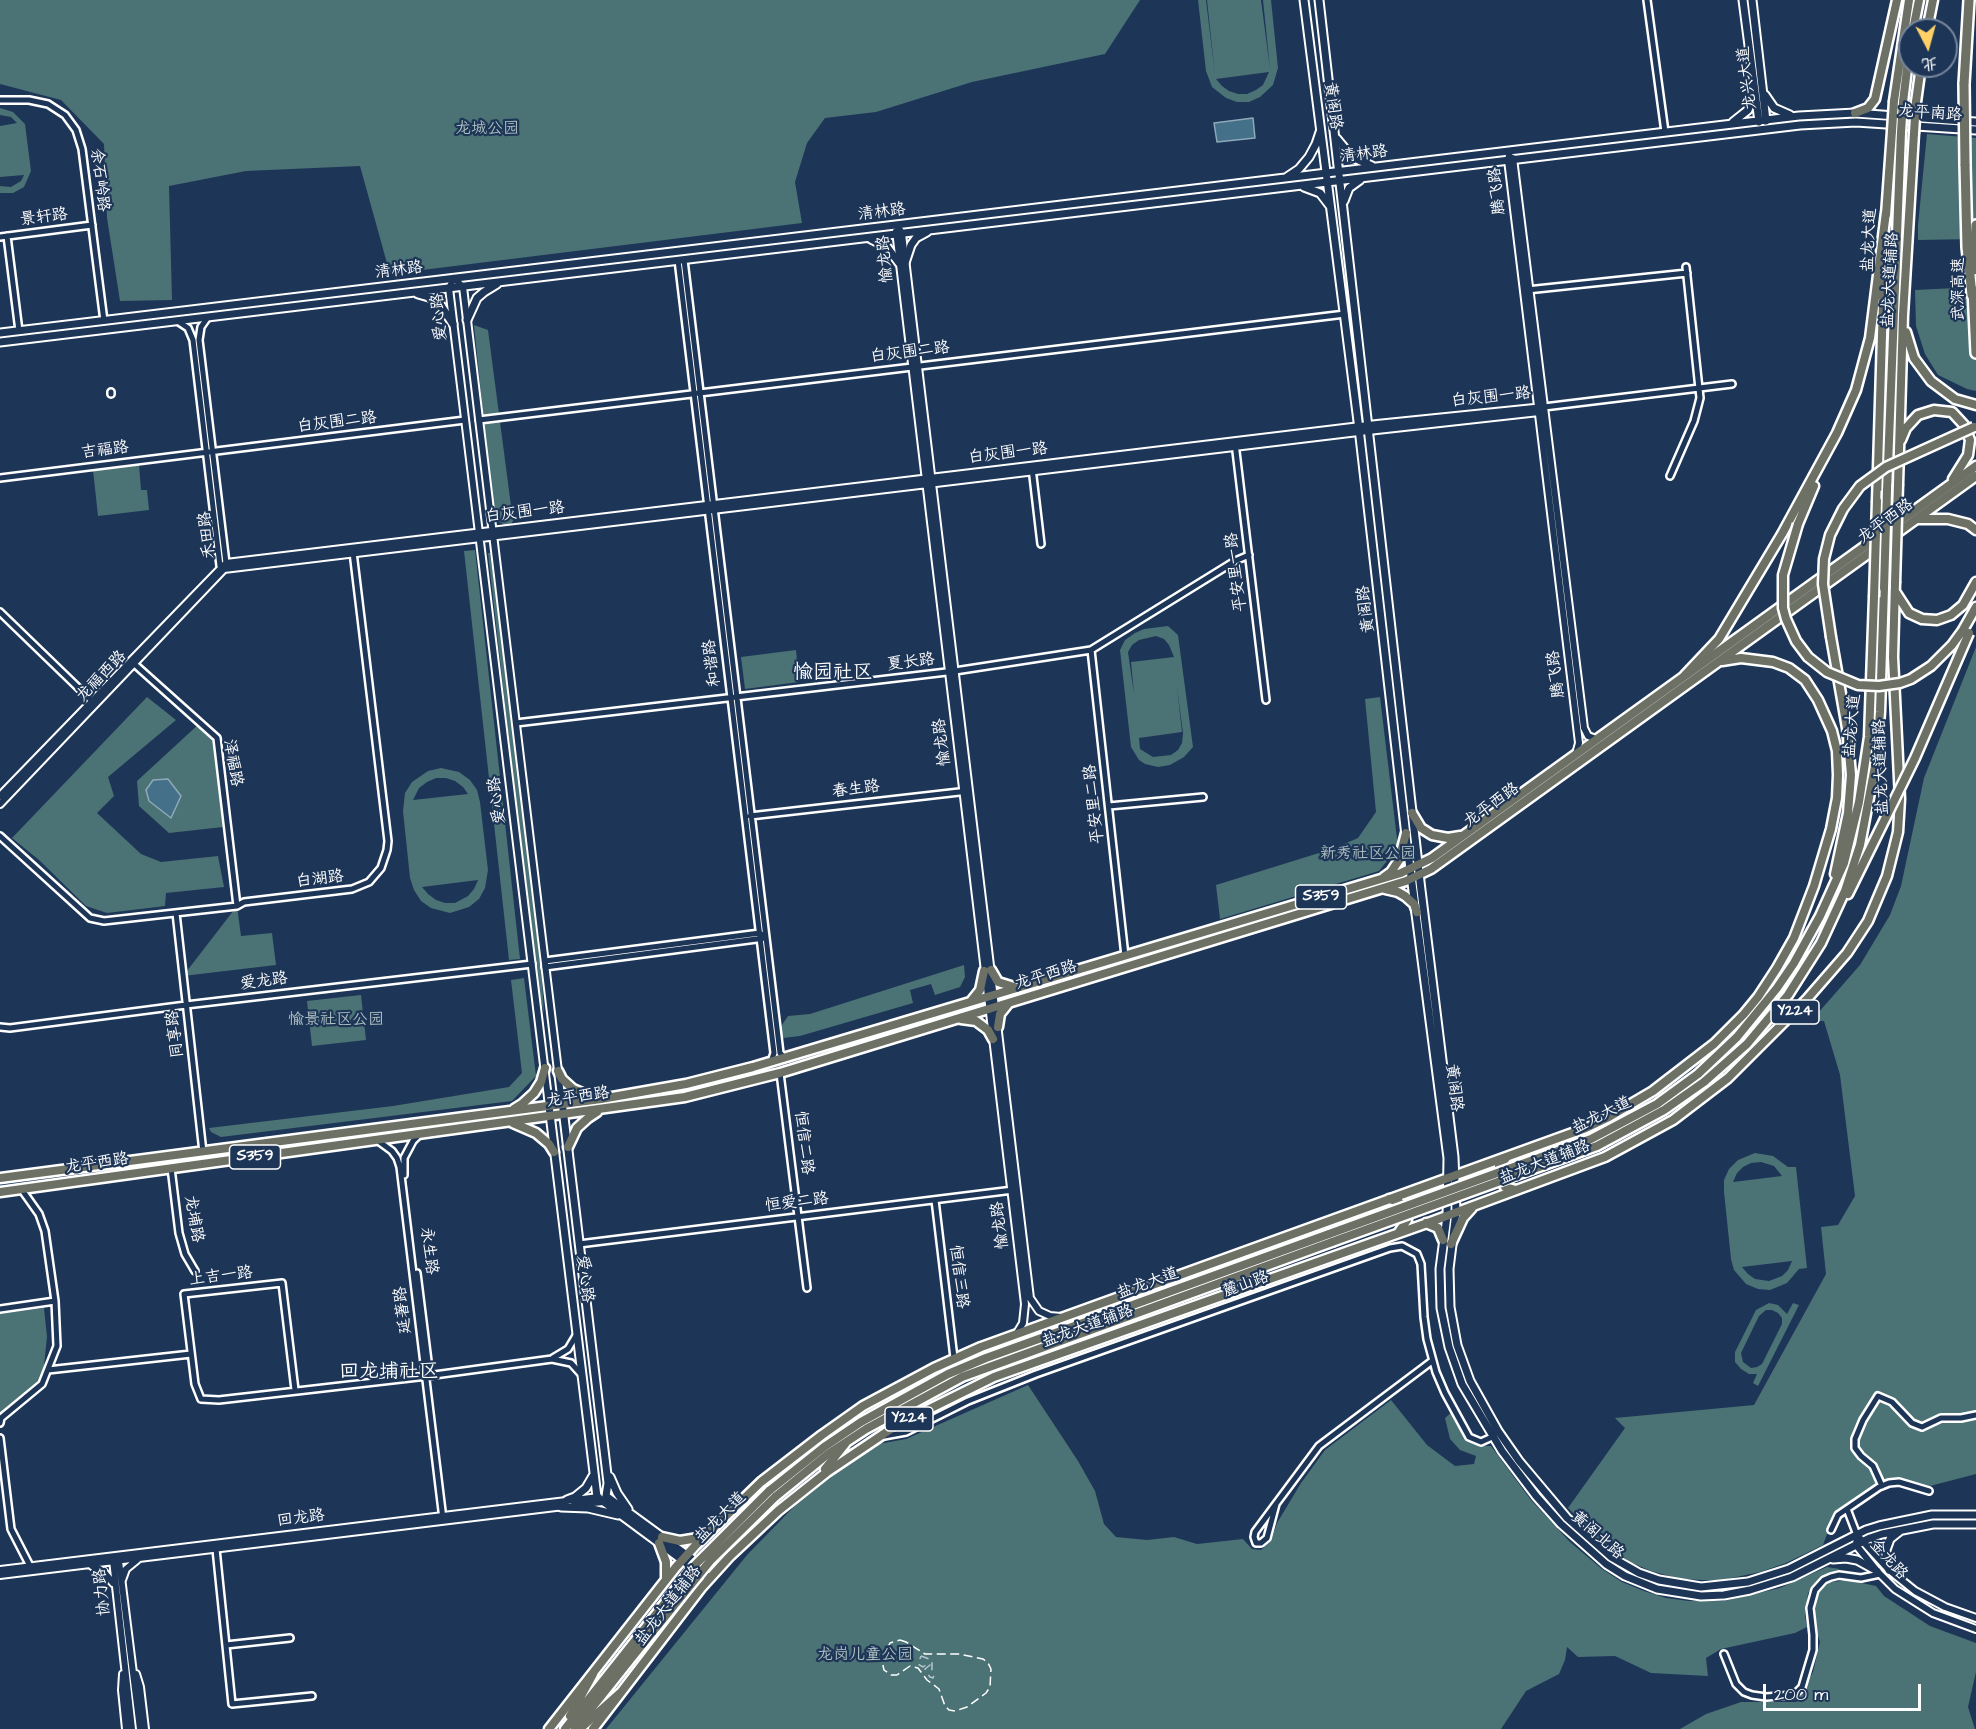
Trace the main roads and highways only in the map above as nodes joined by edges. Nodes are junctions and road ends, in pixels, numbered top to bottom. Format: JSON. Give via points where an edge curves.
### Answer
{"nodes":[{"id":1,"x":1304,"y":0,"type":"edge"},
{"id":2,"x":1319,"y":0,"type":"edge"},
{"id":3,"x":1743,"y":0,"type":"edge"},
{"id":4,"x":1752,"y":0,"type":"edge"},
{"id":5,"x":1897,"y":0,"type":"edge"},
{"id":6,"x":1909,"y":0,"type":"edge"},
{"id":7,"x":1919,"y":0,"type":"edge"},
{"id":8,"x":1933,"y":0,"type":"edge"},
{"id":9,"x":1969,"y":0,"type":"edge"},
{"id":10,"x":1915,"y":18,"type":"edge"},
{"id":11,"x":1929,"y":18,"type":"edge"},
{"id":12,"x":1762,"y":78,"type":"junction"},
{"id":13,"x":1903,"y":78,"type":"edge"},
{"id":14,"x":1919,"y":78,"type":"edge"},
{"id":15,"x":1753,"y":79,"type":"junction"},
{"id":16,"x":1763,"y":87,"type":"junction"},
{"id":17,"x":1754,"y":88,"type":"junction"},
{"id":18,"x":1898,"y":101,"type":"junction"},
{"id":19,"x":1855,"y":113,"type":"junction"},
{"id":20,"x":1799,"y":116,"type":"junction"},
{"id":21,"x":1767,"y":120,"type":"junction"},
{"id":22,"x":1758,"y":121,"type":"junction"},
{"id":23,"x":1976,"y":122,"type":"edge"},
{"id":24,"x":1726,"y":124,"type":"junction"},
{"id":25,"x":1321,"y":126,"type":"junction"},
{"id":26,"x":1764,"y":129,"type":"junction"},
{"id":27,"x":1976,"y":130,"type":"edge"},
{"id":28,"x":1334,"y":132,"type":"junction"},
{"id":29,"x":1897,"y":132,"type":"junction"},
{"id":30,"x":1378,"y":167,"type":"junction"},
{"id":31,"x":1338,"y":171,"type":"junction"},
{"id":32,"x":1327,"y":173,"type":"junction"},
{"id":33,"x":1369,"y":177,"type":"junction"},
{"id":34,"x":1284,"y":178,"type":"junction"},
{"id":35,"x":1340,"y":181,"type":"junction"},
{"id":36,"x":1328,"y":182,"type":"junction"},
{"id":37,"x":1239,"y":183,"type":"junction"},
{"id":38,"x":1296,"y":186,"type":"junction"},
{"id":39,"x":1240,"y":193,"type":"junction"},
{"id":40,"x":1343,"y":210,"type":"junction"},
{"id":41,"x":1332,"y":211,"type":"junction"},
{"id":42,"x":1887,"y":212,"type":"junction"},
{"id":43,"x":1976,"y":225,"type":"edge"},
{"id":44,"x":932,"y":230,"type":"junction"},
{"id":45,"x":862,"y":238,"type":"junction"},
{"id":46,"x":504,"y":281,"type":"junction"},
{"id":47,"x":410,"y":293,"type":"junction"},
{"id":48,"x":1972,"y":295,"type":"junction"},
{"id":49,"x":1903,"y":315,"type":"junction"},
{"id":50,"x":467,"y":320,"type":"road end"},
{"id":51,"x":453,"y":324,"type":"road end"},
{"id":52,"x":0,"y":333,"type":"edge"},
{"id":53,"x":0,"y":342,"type":"edge"},
{"id":54,"x":1976,"y":353,"type":"edge"},
{"id":55,"x":1976,"y":405,"type":"edge"},
{"id":56,"x":1975,"y":427,"type":"edge"},
{"id":57,"x":1899,"y":449,"type":"junction"},
{"id":58,"x":1976,"y":466,"type":"edge"},
{"id":59,"x":1816,"y":475,"type":"junction"},
{"id":60,"x":1976,"y":476,"type":"edge"},
{"id":61,"x":1950,"y":485,"type":"junction"},
{"id":62,"x":1916,"y":519,"type":"junction"},
{"id":63,"x":1976,"y":530,"type":"edge"},
{"id":64,"x":1976,"y":582,"type":"edge"},
{"id":65,"x":1895,"y":586,"type":"junction"},
{"id":66,"x":1976,"y":607,"type":"edge"},
{"id":67,"x":1976,"y":615,"type":"edge"},
{"id":68,"x":1966,"y":632,"type":"junction"},
{"id":69,"x":1717,"y":663,"type":"junction"},
{"id":70,"x":1685,"y":675,"type":"junction"},
{"id":71,"x":1412,"y":813,"type":"junction"},
{"id":72,"x":1406,"y":833,"type":"junction"},
{"id":73,"x":1464,"y":835,"type":"junction"},
{"id":74,"x":1414,"y":867,"type":"junction"},
{"id":75,"x":1416,"y":877,"type":"junction"},
{"id":76,"x":1383,"y":878,"type":"junction"},
{"id":77,"x":1381,"y":889,"type":"junction"},
{"id":78,"x":1832,"y":892,"type":"junction"},
{"id":79,"x":1326,"y":896,"type":"junction"},
{"id":80,"x":1329,"y":905,"type":"junction"},
{"id":81,"x":1417,"y":912,"type":"junction"},
{"id":82,"x":1834,"y":917,"type":"junction"},
{"id":83,"x":1151,"y":948,"type":"junction"},
{"id":84,"x":1154,"y":958,"type":"junction"},
{"id":85,"x":1021,"y":987,"type":"junction"},
{"id":86,"x":1010,"y":1003,"type":"junction"},
{"id":87,"x":965,"y":1004,"type":"junction"},
{"id":88,"x":955,"y":1019,"type":"junction"},
{"id":89,"x":998,"y":1028,"type":"road end"},
{"id":90,"x":993,"y":1039,"type":"road end"},
{"id":91,"x":544,"y":1068,"type":"road end"},
{"id":92,"x":558,"y":1071,"type":"road end"},
{"id":93,"x":1701,"y":1078,"type":"junction"},
{"id":94,"x":601,"y":1099,"type":"junction"},
{"id":95,"x":562,"y":1104,"type":"junction"},
{"id":96,"x":549,"y":1106,"type":"junction"},
{"id":97,"x":606,"y":1109,"type":"junction"},
{"id":98,"x":507,"y":1111,"type":"junction"},
{"id":99,"x":563,"y":1115,"type":"junction"},
{"id":100,"x":551,"y":1117,"type":"junction"},
{"id":101,"x":510,"y":1123,"type":"junction"},
{"id":102,"x":567,"y":1144,"type":"junction"},
{"id":103,"x":554,"y":1147,"type":"junction"},
{"id":104,"x":1507,"y":1157,"type":"junction"},
{"id":105,"x":1451,"y":1176,"type":"junction"},
{"id":106,"x":0,"y":1178,"type":"edge"},
{"id":107,"x":1516,"y":1190,"type":"junction"},
{"id":108,"x":0,"y":1192,"type":"edge"},
{"id":109,"x":1389,"y":1198,"type":"junction"},
{"id":110,"x":1475,"y":1205,"type":"junction"},
{"id":111,"x":1456,"y":1212,"type":"junction"},
{"id":112,"x":1447,"y":1216,"type":"junction"},
{"id":113,"x":1425,"y":1223,"type":"junction"},
{"id":114,"x":1398,"y":1233,"type":"junction"},
{"id":115,"x":1447,"y":1242,"type":"junction"},
{"id":116,"x":845,"y":1437,"type":"junction"},
{"id":117,"x":791,"y":1458,"type":"junction"},
{"id":118,"x":606,"y":1461,"type":"junction"},
{"id":119,"x":594,"y":1470,"type":"junction"},
{"id":120,"x":815,"y":1481,"type":"junction"},
{"id":121,"x":602,"y":1498,"type":"junction"},
{"id":122,"x":567,"y":1500,"type":"road end"},
{"id":123,"x":561,"y":1507,"type":"road end"},
{"id":124,"x":1976,"y":1515,"type":"edge"},
{"id":125,"x":624,"y":1518,"type":"junction"},
{"id":126,"x":636,"y":1518,"type":"junction"},
{"id":127,"x":1976,"y":1524,"type":"edge"},
{"id":128,"x":714,"y":1527,"type":"junction"},
{"id":129,"x":1907,"y":1528,"type":"junction"},
{"id":130,"x":704,"y":1537,"type":"junction"},
{"id":131,"x":660,"y":1540,"type":"junction"},
{"id":132,"x":738,"y":1547,"type":"junction"},
{"id":133,"x":685,"y":1558,"type":"junction"},
{"id":134,"x":1824,"y":1562,"type":"junction"},
{"id":135,"x":1889,"y":1570,"type":"road end"},
{"id":136,"x":1878,"y":1573,"type":"road end"},
{"id":137,"x":710,"y":1577,"type":"junction"},
{"id":138,"x":663,"y":1584,"type":"junction"},
{"id":139,"x":687,"y":1606,"type":"junction"},
{"id":140,"x":626,"y":1658,"type":"junction"},
{"id":141,"x":592,"y":1674,"type":"junction"},
{"id":142,"x":619,"y":1694,"type":"junction"},
{"id":143,"x":549,"y":1729,"type":"edge"},
{"id":144,"x":564,"y":1729,"type":"edge"},
{"id":145,"x":577,"y":1729,"type":"edge"},
{"id":146,"x":593,"y":1729,"type":"edge"}],
"edges":[{"from":1,"to":25,"type":"main road","name":"黄阁路"},
{"from":2,"to":28,"type":"main road","name":"黄阁路"},
{"from":3,"to":15,"type":"main road","name":"龙兴大道"},
{"from":4,"to":12,"type":"main road","name":"龙兴大道"},
{"from":5,"to":19,"type":"main road","via":[[1875,99],[1868,108]]},
{"from":6,"to":18,"type":"main road","name":"盐龙大道","via":[[1900,50]]},
{"from":7,"to":10,"type":"main road"},
{"from":8,"to":11,"type":"main road"},
{"from":9,"to":48,"type":"highway","bridge":true,"via":[[1964,84],[1966,221]]},
{"from":12,"to":15,"type":"main road"},
{"from":12,"to":16,"type":"main road","name":"龙兴大道"},
{"from":13,"to":18,"type":"main road","name":"盐龙大道"},
{"from":14,"to":49,"type":"main road","name":"盐龙大道辅路","bridge":true},
{"from":15,"to":17,"type":"main road","name":"龙兴大道"},
{"from":16,"to":20,"type":"main road","via":[[1774,108]]},
{"from":16,"to":21,"type":"main road","name":"龙兴大道"},
{"from":17,"to":22,"type":"main road","name":"龙兴大道"},
{"from":17,"to":24,"type":"main road","via":[[1748,110]]},
{"from":18,"to":29,"type":"main road","name":"盐龙大道","bridge":true},
{"from":19,"to":20,"type":"main road","name":"龙平南路"},
{"from":19,"to":23,"type":"main road","name":"龙平南路"},
{"from":20,"to":21,"type":"main road","name":"清林路"},
{"from":21,"to":22,"type":"main road","name":"清林路"},
{"from":21,"to":26,"type":"main road","name":"龙兴大道"},
{"from":22,"to":24,"type":"main road","name":"清林路"},
{"from":22,"to":26,"type":"main road","name":"龙兴大道"},
{"from":24,"to":30,"type":"main road","name":"清林路"},
{"from":25,"to":32,"type":"main road","name":"黄阁路"},
{"from":25,"to":34,"type":"main road","via":[[1309,157]]},
{"from":26,"to":27,"type":"main road","name":"龙平南路","via":[[1882,123]]},
{"from":26,"to":33,"type":"main road","name":"清林路"},
{"from":28,"to":30,"type":"main road","via":[[1352,157]]},
{"from":28,"to":31,"type":"main road","name":"黄阁路"},
{"from":29,"to":42,"type":"main road","name":"盐龙大道"},
{"from":29,"to":82,"type":"main road","name":"盐龙大道","bridge":true,"via":[[1880,712],[1873,783],[1860,845]]},
{"from":30,"to":31,"type":"main road","name":"清林路"},
{"from":31,"to":32,"type":"main road","name":"清林路"},
{"from":31,"to":35,"type":"main road","name":"黄阁路"},
{"from":32,"to":34,"type":"main road","name":"清林路"},
{"from":32,"to":36,"type":"main road","name":"黄阁路"},
{"from":33,"to":35,"type":"main road","name":"清林路"},
{"from":33,"to":40,"type":"main road","via":[[1349,188]]},
{"from":34,"to":37,"type":"main road","name":"清林路"},
{"from":35,"to":36,"type":"main road","name":"清林路"},
{"from":35,"to":40,"type":"main road","name":"黄阁路"},
{"from":36,"to":38,"type":"main road","name":"清林路"},
{"from":36,"to":41,"type":"main road","name":"黄阁路"},
{"from":37,"to":39,"type":"main road"},
{"from":37,"to":52,"type":"main road","name":"清林路"},
{"from":38,"to":39,"type":"main road","name":"清林路"},
{"from":38,"to":41,"type":"main road","via":[[1320,193]]},
{"from":39,"to":44,"type":"main road","name":"清林路"},
{"from":40,"to":71,"type":"main road","name":"黄阁路"},
{"from":41,"to":72,"type":"main road","name":"黄阁路"},
{"from":42,"to":59,"type":"main road","via":[[1866,357],[1856,390]]},
{"from":42,"to":78,"type":"main road","name":"盐龙大道","bridge":true,"via":[[1870,711],[1863,781],[1850,843]]},
{"from":43,"to":48,"type":"highway","name":"武深高速"},
{"from":44,"to":45,"type":"main road","name":"清林路"},
{"from":44,"to":45,"type":"main road","via":[[916,238],[902,263],[881,243]]},
{"from":45,"to":46,"type":"main road","name":"清林路"},
{"from":46,"to":47,"type":"main road","name":"清林路"},
{"from":46,"to":50,"type":"main road","via":[[477,298]]},
{"from":47,"to":51,"type":"main road","via":[[422,294],[440,304]]},
{"from":47,"to":53,"type":"main road","name":"清林路"},
{"from":48,"to":54,"type":"highway","name":"武深高速"},
{"from":49,"to":55,"type":"main road","via":[[1911,351],[1923,373],[1947,394]]},
{"from":49,"to":57,"type":"main road","name":"盐龙大道辅路"},
{"from":56,"to":78,"type":"main road","bridge":true,"via":[[1886,467],[1860,486],[1830,535],[1824,559],[1824,591],[1851,775],[1848,813]]},
{"from":57,"to":61,"type":"main road","via":[[1906,428],[1918,415],[1934,410],[1952,412],[1968,432],[1969,447],[1964,464]]},
{"from":57,"to":65,"type":"main road","name":"盐龙大道辅路","bridge":true},
{"from":58,"to":61,"type":"main road","name":"龙平西路","number":"S359"},
{"from":59,"to":68,"type":"main road","bridge":true,"via":[[1783,576],[1786,619],[1808,657],[1827,672],[1858,684],[1900,683],[1931,666]]},
{"from":59,"to":70,"type":"main road","via":[[1729,623]]},
{"from":60,"to":62,"type":"main road","name":"龙平西路","number":"S359"},
{"from":61,"to":70,"type":"main road","name":"龙平西路","number":"S359"},
{"from":62,"to":63,"type":"main road","via":[[1948,519]]},
{"from":62,"to":69,"type":"main road","name":"龙平西路","number":"S359"},
{"from":64,"to":65,"type":"main road","via":[[1963,605],[1936,620],[1909,613]]},
{"from":65,"to":107,"type":"main road","name":"盐龙大道辅路","number":"Y224","via":[[1898,832],[1881,894],[1858,938],[1747,1062],[1692,1107],[1615,1152]]},
{"from":66,"to":68,"type":"main road"},
{"from":67,"to":68,"type":"main road"},
{"from":68,"to":82,"type":"main road","bridge":true,"via":[[1915,758]]},
{"from":69,"to":75,"type":"main road","name":"龙平西路","number":"S359"},
{"from":69,"to":104,"type":"main road","name":"盐龙大道辅路","via":[[1753,659],[1789,668],[1812,689],[1832,731],[1838,762],[1837,798],[1800,923],[1758,997],[1695,1060],[1607,1118]]},
{"from":70,"to":73,"type":"main road","name":"龙平西路","number":"S359"},
{"from":71,"to":73,"type":"main road","via":[[1421,828],[1432,835]]},
{"from":71,"to":74,"type":"main road","name":"黄阁路"},
{"from":72,"to":74,"type":"main road","name":"黄阁路"},
{"from":72,"to":76,"type":"main road","via":[[1399,860]]},
{"from":73,"to":74,"type":"main road","name":"龙平西路","number":"S359"},
{"from":74,"to":75,"type":"main road","name":"黄阁路"},
{"from":74,"to":76,"type":"main road","name":"龙平西路","number":"S359"},
{"from":75,"to":77,"type":"main road","name":"龙平西路","number":"S359"},
{"from":75,"to":81,"type":"main road","name":"黄阁路"},
{"from":75,"to":105,"type":"main road","name":"黄阁路","via":[[1454,1157]]},
{"from":76,"to":79,"type":"main road","name":"龙平西路","number":"S359"},
{"from":77,"to":80,"type":"main road","name":"龙平西路","number":"S359"},
{"from":77,"to":81,"type":"main road","via":[[1404,896]]},
{"from":78,"to":93,"type":"main road","name":"盐龙大道","via":[[1809,939],[1777,987]]},
{"from":79,"to":80,"type":"main road"},
{"from":79,"to":83,"type":"main road","name":"龙平西路","number":"S359"},
{"from":80,"to":84,"type":"main road","name":"龙平西路","number":"S359"},
{"from":81,"to":105,"type":"main road","name":"黄阁路"},
{"from":82,"to":93,"type":"main road","name":"盐龙大道","via":[[1806,969],[1769,1019],[1747,1044]]},
{"from":83,"to":84,"type":"main road"},
{"from":83,"to":85,"type":"main road","name":"龙平西路","number":"S359"},
{"from":84,"to":86,"type":"main road","name":"龙平西路","number":"S359"},
{"from":85,"to":87,"type":"main road","name":"龙平西路","number":"S359"},
{"from":85,"to":87,"type":"main road","via":[[1002,985],[988,971],[980,990]]},
{"from":86,"to":88,"type":"main road","name":"龙平西路","number":"S359"},
{"from":86,"to":89,"type":"main road","via":[[1000,1014]]},
{"from":87,"to":94,"type":"main road","name":"龙平西路","number":"S359","via":[[771,1062],[686,1084]]},
{"from":88,"to":90,"type":"main road","via":[[976,1021]]},
{"from":88,"to":97,"type":"main road","name":"龙平西路","number":"S359","via":[[780,1073],[685,1097]]},
{"from":91,"to":98,"type":"main road","via":[[534,1093]]},
{"from":92,"to":94,"type":"main road","via":[[573,1089]]},
{"from":93,"to":116,"type":"main road","name":"盐龙大道","bridge":true,"via":[[1591,1139],[1331,1238],[977,1362],[924,1386]]},
{"from":94,"to":95,"type":"main road","name":"龙平西路","number":"S359"},
{"from":95,"to":96,"type":"main road","name":"龙平西路","number":"S359"},
{"from":95,"to":99,"type":"main road","name":"爱心路"},
{"from":96,"to":98,"type":"main road","name":"龙平西路","number":"S359"},
{"from":96,"to":100,"type":"main road","name":"爱心路"},
{"from":97,"to":99,"type":"main road","name":"龙平西路","number":"S359"},
{"from":97,"to":102,"type":"main road","via":[[582,1123]]},
{"from":98,"to":106,"type":"main road","name":"龙平西路","number":"S359"},
{"from":99,"to":100,"type":"main road","name":"龙平西路","number":"S359"},
{"from":99,"to":102,"type":"main road","name":"爱心路"},
{"from":100,"to":101,"type":"main road","name":"龙平西路","number":"S359"},
{"from":100,"to":103,"type":"main road","name":"爱心路"},
{"from":101,"to":103,"type":"main road","via":[[536,1133]]},
{"from":101,"to":108,"type":"main road","name":"龙平西路","number":"S359"},
{"from":102,"to":103,"type":"main road","via":[[560,1136]]},
{"from":102,"to":118,"type":"main road","name":"爱心路"},
{"from":103,"to":119,"type":"main road","name":"爱心路"},
{"from":104,"to":105,"type":"main road","name":"盐龙大道辅路"},
{"from":104,"to":107,"type":"main road","via":[[1499,1166],[1499,1177],[1505,1187]]},
{"from":105,"to":109,"type":"main road","name":"盐龙大道辅路"},
{"from":105,"to":111,"type":"main road","name":"黄阁路"},
{"from":105,"to":112,"type":"main road","name":"黄阁路"},
{"from":107,"to":110,"type":"main road","name":"盐龙大道辅路","number":"Y224"},
{"from":109,"to":114,"type":"main road","via":[[1406,1210],[1406,1225]]},
{"from":109,"to":117,"type":"main road","name":"盐龙大道辅路","via":[[954,1358],[863,1406]]},
{"from":110,"to":111,"type":"main road","name":"盐龙大道辅路","number":"Y224"},
{"from":110,"to":115,"type":"main road"},
{"from":111,"to":112,"type":"main road","name":"盐龙大道辅路","number":"Y224"},
{"from":111,"to":115,"type":"main road","name":"黄阁北路"},
{"from":112,"to":113,"type":"main road","name":"盐龙大道辅路","number":"Y224"},
{"from":112,"to":115,"type":"main road","name":"黄阁北路"},
{"from":113,"to":114,"type":"main road","name":"盐龙大道辅路","number":"Y224"},
{"from":113,"to":115,"type":"main road","via":[[1438,1227]]},
{"from":114,"to":120,"type":"main road","name":"盐龙大道辅路","number":"Y224","via":[[993,1377],[878,1436]]},
{"from":115,"to":124,"type":"main road","name":"黄阁北路","via":[[1451,1320],[1461,1357],[1498,1431],[1568,1518],[1611,1557],[1639,1573],[1669,1583],[1723,1586],[1789,1569],[1879,1526],[1939,1515]]},
{"from":115,"to":134,"type":"main road","name":"黄阁北路","via":[[1440,1269],[1440,1295],[1447,1341],[1462,1384],[1492,1437],[1536,1496],[1606,1564],[1646,1585],[1701,1596],[1750,1590]]},
{"from":116,"to":117,"type":"main road"},
{"from":116,"to":120,"type":"main road"},
{"from":116,"to":140,"type":"main road","name":"盐龙大道","bridge":true,"via":[[772,1494]]},
{"from":117,"to":128,"type":"main road","name":"盐龙大道辅路"},
{"from":118,"to":121,"type":"main road","name":"爱心路","via":[[608,1483]]},
{"from":118,"to":126,"type":"main road","via":[[617,1493]]},
{"from":119,"to":121,"type":"main road","name":"爱心路"},
{"from":119,"to":122,"type":"main road","via":[[586,1488]]},
{"from":120,"to":132,"type":"main road","name":"盐龙大道辅路","number":"Y224"},
{"from":121,"to":125,"type":"main road"},
{"from":121,"to":126,"type":"main road"},
{"from":123,"to":125,"type":"main road","via":[[588,1508]]},
{"from":125,"to":131,"type":"main road"},
{"from":126,"to":131,"type":"main road"},
{"from":127,"to":129,"type":"main road","name":"黄阁北路"},
{"from":128,"to":130,"type":"main road","name":"盐龙大道辅路"},
{"from":128,"to":132,"type":"main road","via":[[712,1537],[717,1545],[726,1549]]},
{"from":129,"to":134,"type":"main road","name":"黄阁北路","via":[[1860,1543]]},
{"from":129,"to":135,"type":"main road","via":[[1893,1536],[1887,1546],[1885,1559]]},
{"from":130,"to":131,"type":"main road"},
{"from":130,"to":133,"type":"main road","name":"盐龙大道辅路"},
{"from":131,"to":133,"type":"main road"},
{"from":131,"to":138,"type":"main road","via":[[666,1562]]},
{"from":132,"to":137,"type":"main road","name":"盐龙大道辅路","number":"Y224"},
{"from":133,"to":137,"type":"main road","via":[[705,1569]]},
{"from":133,"to":138,"type":"main road","name":"盐龙大道辅路"},
{"from":134,"to":136,"type":"main road","via":[[1852,1559],[1868,1564]]},
{"from":137,"to":139,"type":"main road","name":"盐龙大道辅路","number":"Y224"},
{"from":138,"to":139,"type":"main road","via":[[682,1589]]},
{"from":138,"to":141,"type":"main road","name":"盐龙大道辅路"},
{"from":139,"to":142,"type":"main road","name":"盐龙大道辅路","number":"Y224"},
{"from":140,"to":144,"type":"main road","name":"盐龙大道"},
{"from":140,"to":145,"type":"main road","name":"盐龙大道"},
{"from":141,"to":143,"type":"main road","name":"盐龙大道辅路"},
{"from":141,"to":144,"type":"main road"},
{"from":142,"to":145,"type":"main road"},
{"from":142,"to":146,"type":"main road","name":"盐龙大道辅路","number":"Y224"}]}
